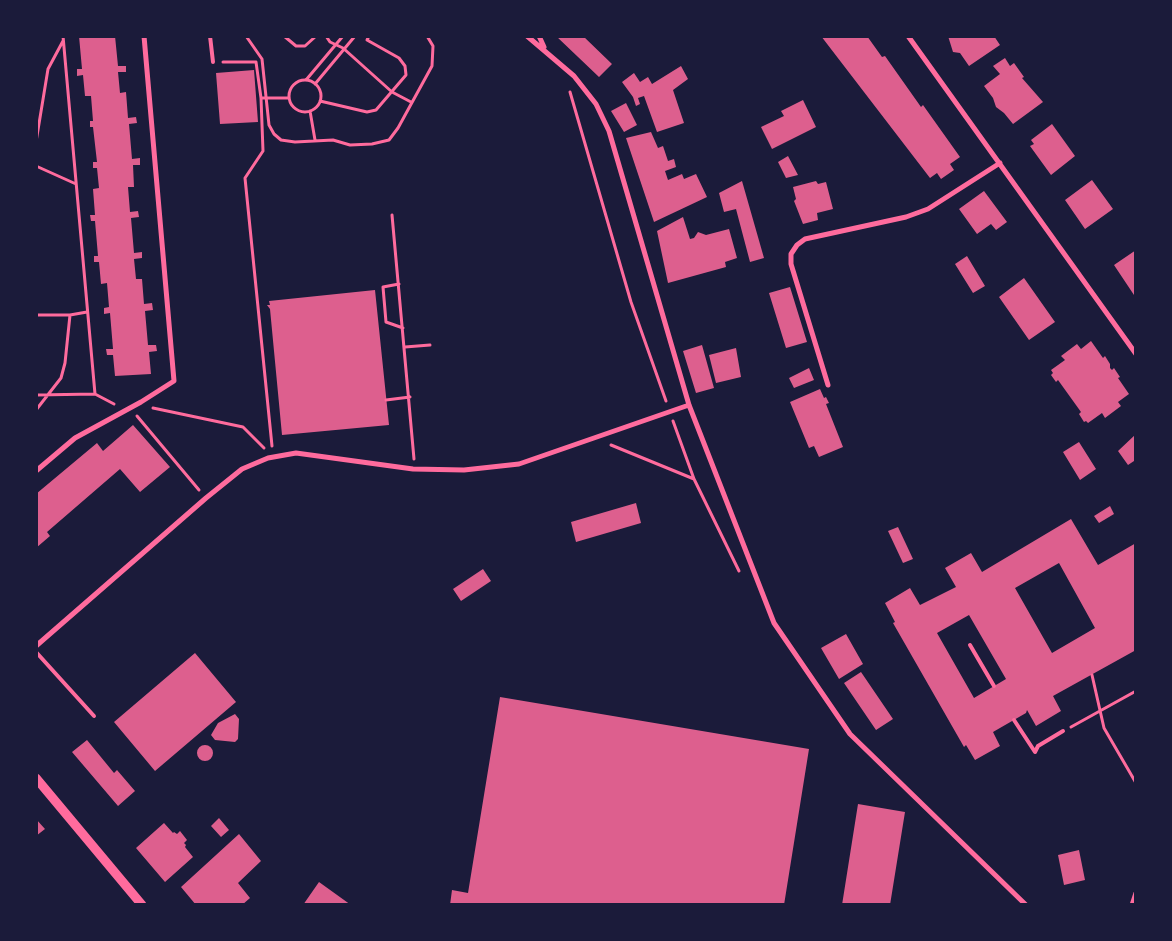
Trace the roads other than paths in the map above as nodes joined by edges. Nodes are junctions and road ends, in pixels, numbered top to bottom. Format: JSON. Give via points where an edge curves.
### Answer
{"nodes":[{"id":1,"x":144,"y":36,"type":"edge"},
{"id":2,"x":210,"y":36,"type":"edge"},
{"id":3,"x":527,"y":36,"type":"edge"},
{"id":4,"x":539,"y":36,"type":"edge"},
{"id":5,"x":908,"y":36,"type":"edge"},
{"id":6,"x":545,"y":50,"type":"junction"},
{"id":7,"x":213,"y":62,"type":"road end"},
{"id":8,"x":1000,"y":163,"type":"junction"},
{"id":9,"x":1136,"y":354,"type":"edge"},
{"id":10,"x":828,"y":385,"type":"dead end"},
{"id":11,"x":689,"y":405,"type":"junction"},
{"id":12,"x":36,"y":471,"type":"edge"},
{"id":13,"x":970,"y":645,"type":"dead end"},
{"id":14,"x":36,"y":646,"type":"edge"},
{"id":15,"x":36,"y":652,"type":"edge"},
{"id":16,"x":994,"y":686,"type":"dead end"},
{"id":17,"x":94,"y":716,"type":"dead end"},
{"id":18,"x":1014,"y":720,"type":"dead end"},
{"id":19,"x":1063,"y":731,"type":"road end"},
{"id":20,"x":36,"y":778,"type":"edge"},
{"id":21,"x":1136,"y":893,"type":"edge"},
{"id":22,"x":142,"y":905,"type":"edge"},
{"id":23,"x":1026,"y":905,"type":"edge"},
{"id":24,"x":1132,"y":905,"type":"edge"}],
"edges":[{"from":1,"to":12,"type":"street","via":[[174,381],[75,438]]},
{"from":2,"to":7,"type":"lane"},
{"from":3,"to":6,"type":"street"},
{"from":4,"to":6,"type":"street"},
{"from":5,"to":8,"type":"street"},
{"from":6,"to":11,"type":"street","via":[[574,76],[609,131]]},
{"from":8,"to":9,"type":"street"},
{"from":8,"to":10,"type":"street","via":[[928,209],[906,217],[805,239],[797,245],[791,254],[791,264]]},
{"from":11,"to":14,"type":"street","via":[[519,464],[464,470],[413,469],[296,453],[273,457],[242,469]]},
{"from":11,"to":23,"type":"street","via":[[774,623],[850,734]]},
{"from":13,"to":16,"type":"lane"},
{"from":15,"to":17,"type":"lane"},
{"from":18,"to":19,"type":"lane","via":[[1035,752],[1038,746]]},
{"from":20,"to":22,"type":"street"},
{"from":21,"to":24,"type":"street"}]}
